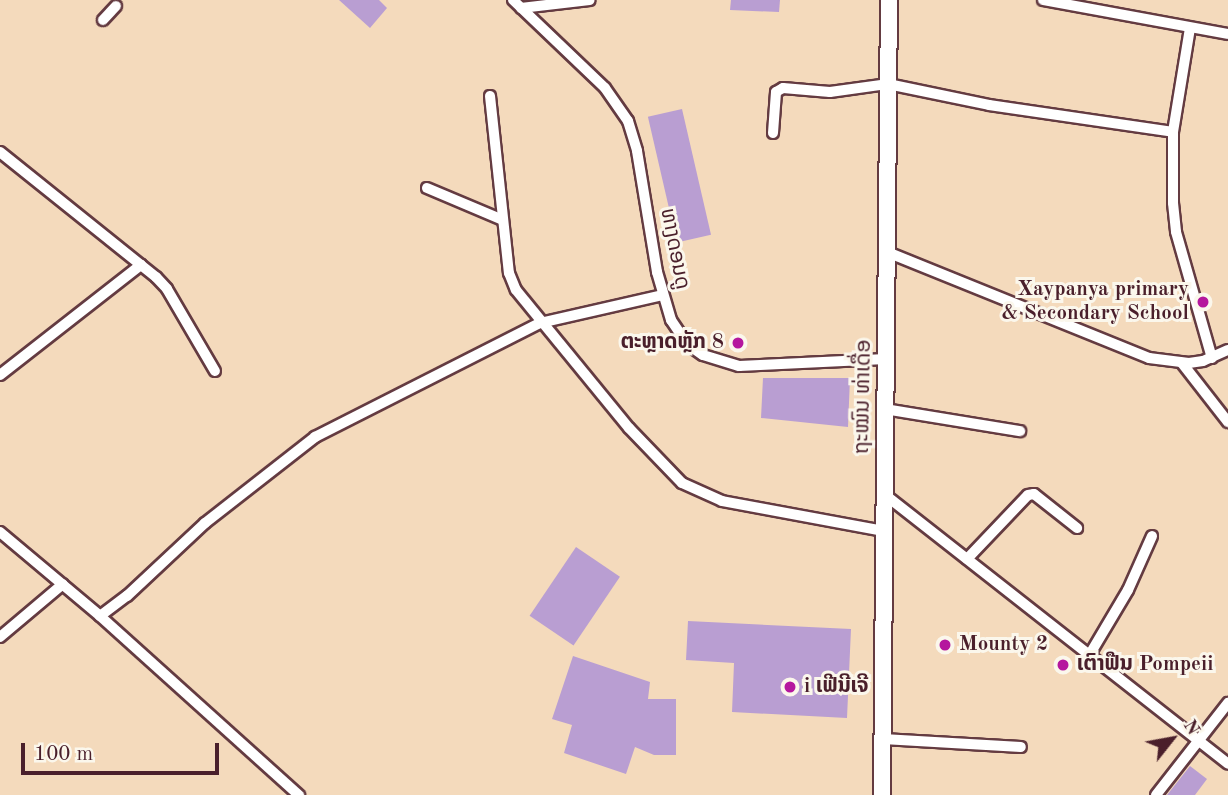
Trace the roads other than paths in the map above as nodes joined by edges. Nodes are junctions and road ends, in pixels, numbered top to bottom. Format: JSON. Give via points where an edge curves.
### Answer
{"nodes":[{"id":1,"x":590,"y":0,"type":"edge"},
{"id":2,"x":889,"y":0,"type":"edge"},
{"id":3,"x":1043,"y":0,"type":"edge"},
{"id":4,"x":116,"y":2,"type":"edge"},
{"id":5,"x":517,"y":4,"type":"edge"},
{"id":6,"x":103,"y":20,"type":"dead end"},
{"id":7,"x":1190,"y":28,"type":"junction"},
{"id":8,"x":1228,"y":34,"type":"edge"},
{"id":9,"x":888,"y":84,"type":"junction"},
{"id":10,"x":490,"y":96,"type":"dead end"},
{"id":11,"x":1173,"y":132,"type":"junction"},
{"id":12,"x":773,"y":133,"type":"dead end"},
{"id":13,"x":0,"y":152,"type":"edge"},
{"id":14,"x":428,"y":188,"type":"dead end"},
{"id":15,"x":503,"y":220,"type":"junction"},
{"id":16,"x":887,"y":252,"type":"junction"},
{"id":17,"x":141,"y":265,"type":"junction"},
{"id":18,"x":663,"y":295,"type":"junction"},
{"id":19,"x":540,"y":323,"type":"junction"},
{"id":20,"x":1228,"y":350,"type":"edge"},
{"id":21,"x":1212,"y":358,"type":"junction"},
{"id":22,"x":886,"y":359,"type":"junction"},
{"id":23,"x":1182,"y":363,"type":"junction"},
{"id":24,"x":215,"y":371,"type":"dead end"},
{"id":25,"x":0,"y":375,"type":"edge"},
{"id":26,"x":886,"y":409,"type":"junction"},
{"id":27,"x":1228,"y":422,"type":"edge"},
{"id":28,"x":1020,"y":431,"type":"dead end"},
{"id":29,"x":884,"y":494,"type":"junction"},
{"id":30,"x":1077,"y":528,"type":"dead end"},
{"id":31,"x":0,"y":531,"type":"edge"},
{"id":32,"x":884,"y":531,"type":"junction"},
{"id":33,"x":1152,"y":536,"type":"dead end"},
{"id":34,"x":967,"y":559,"type":"junction"},
{"id":35,"x":63,"y":584,"type":"junction"},
{"id":36,"x":100,"y":616,"type":"junction"},
{"id":37,"x":0,"y":637,"type":"edge"},
{"id":38,"x":1090,"y":654,"type":"junction"},
{"id":39,"x":1228,"y":703,"type":"edge"},
{"id":40,"x":883,"y":739,"type":"junction"},
{"id":41,"x":1200,"y":741,"type":"junction"},
{"id":42,"x":1021,"y":747,"type":"dead end"},
{"id":43,"x":1228,"y":764,"type":"edge"},
{"id":44,"x":299,"y":795,"type":"edge"},
{"id":45,"x":882,"y":795,"type":"edge"},
{"id":46,"x":1156,"y":795,"type":"edge"}],
"edges":[{"from":1,"to":5,"type":"street"},
{"from":2,"to":9,"type":"main road","name":"ຖະໝົນ ທ່າເດື່ອ"},
{"from":3,"to":7,"type":"street"},
{"from":4,"to":6,"type":"street"},
{"from":5,"to":18,"type":"street","name":"ທາງດອນດູ","via":[[605,88],[628,121]]},
{"from":7,"to":8,"type":"street"},
{"from":7,"to":11,"type":"street"},
{"from":9,"to":11,"type":"street","via":[[989,105]]},
{"from":9,"to":12,"type":"street","via":[[830,92],[783,88],[776,92]]},
{"from":9,"to":16,"type":"main road","name":"ຖະໝົນ ທ່າເດື່ອ"},
{"from":10,"to":15,"type":"street"},
{"from":11,"to":21,"type":"street","via":[[1176,232]]},
{"from":13,"to":17,"type":"street"},
{"from":14,"to":15,"type":"street"},
{"from":15,"to":19,"type":"street","via":[[509,272]]},
{"from":16,"to":22,"type":"main road","name":"ຖະໝົນ ທ່າເດື່ອ"},
{"from":16,"to":23,"type":"street","via":[[1149,358]]},
{"from":17,"to":24,"type":"street","via":[[167,289]]},
{"from":17,"to":25,"type":"street"},
{"from":18,"to":19,"type":"street"},
{"from":18,"to":22,"type":"street","name":"ທາງດອນດູ","via":[[671,320],[687,344],[721,361],[758,366]]},
{"from":19,"to":32,"type":"street","via":[[682,483],[722,502]]},
{"from":19,"to":36,"type":"street","via":[[315,437],[205,523]]},
{"from":20,"to":21,"type":"street"},
{"from":21,"to":23,"type":"street"},
{"from":22,"to":26,"type":"main road","name":"ຖະໝົນ ທ່າເດື່ອ"},
{"from":23,"to":27,"type":"street"},
{"from":26,"to":28,"type":"street"},
{"from":26,"to":29,"type":"main road","name":"ຖະໝົນ ທ່າເດື່ອ"},
{"from":29,"to":32,"type":"main road","name":"ຖະໝົນ ທ່າເດື່ອ"},
{"from":29,"to":34,"type":"street"},
{"from":30,"to":34,"type":"street","via":[[1034,494],[1028,495]]},
{"from":31,"to":35,"type":"street"},
{"from":32,"to":40,"type":"main road","name":"ຖະໝົນ ທ່າເດື່ອ"},
{"from":33,"to":38,"type":"street","via":[[1128,590]]},
{"from":34,"to":38,"type":"street"},
{"from":35,"to":36,"type":"street"},
{"from":35,"to":37,"type":"street"},
{"from":36,"to":44,"type":"street"},
{"from":38,"to":41,"type":"street"},
{"from":39,"to":41,"type":"street"},
{"from":40,"to":42,"type":"street"},
{"from":40,"to":45,"type":"main road","name":"ຖະໝົນ ທ່າເດື່ອ"},
{"from":41,"to":43,"type":"street"},
{"from":41,"to":46,"type":"street"}]}
